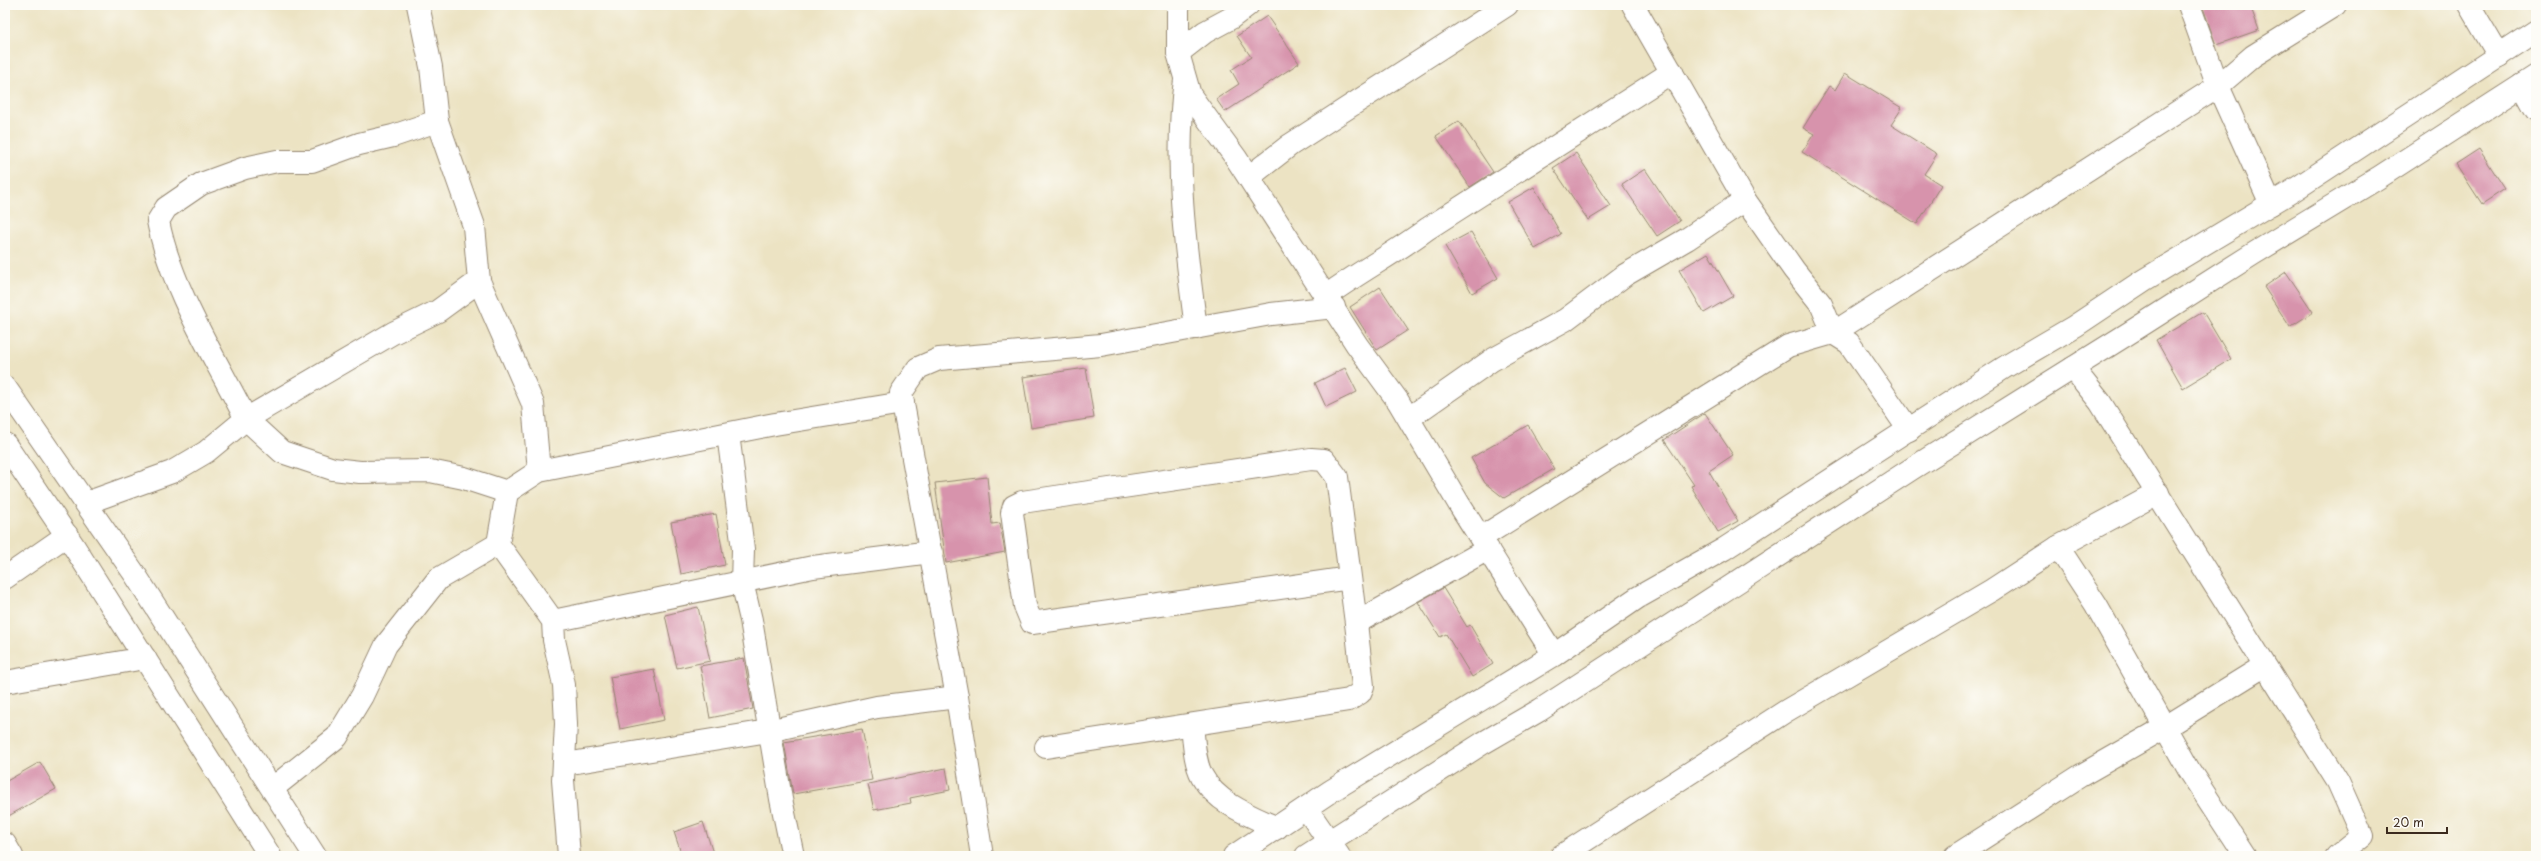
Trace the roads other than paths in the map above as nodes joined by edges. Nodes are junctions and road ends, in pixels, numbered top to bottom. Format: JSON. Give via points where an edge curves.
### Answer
{"nodes":[{"id":1,"x":418,"y":5,"type":"edge"},
{"id":2,"x":1178,"y":5,"type":"edge"},
{"id":3,"x":1248,"y":5,"type":"edge"},
{"id":4,"x":1507,"y":5,"type":"edge"},
{"id":5,"x":1633,"y":5,"type":"edge"},
{"id":6,"x":2189,"y":5,"type":"edge"},
{"id":7,"x":2335,"y":5,"type":"edge"},
{"id":8,"x":2469,"y":5,"type":"edge"},
{"id":9,"x":2536,"y":32,"type":"edge"},
{"id":10,"x":1178,"y":53,"type":"junction"},
{"id":11,"x":2499,"y":56,"type":"junction"},
{"id":12,"x":1672,"y":72,"type":"junction"},
{"id":13,"x":1186,"y":79,"type":"junction"},
{"id":14,"x":2529,"y":81,"type":"edge"},
{"id":15,"x":2218,"y":86,"type":"junction"},
{"id":16,"x":2536,"y":110,"type":"edge"},
{"id":17,"x":437,"y":121,"type":"junction"},
{"id":18,"x":1249,"y":177,"type":"junction"},
{"id":19,"x":1745,"y":200,"type":"junction"},
{"id":20,"x":2271,"y":204,"type":"junction"},
{"id":21,"x":479,"y":281,"type":"junction"},
{"id":22,"x":1330,"y":301,"type":"junction"},
{"id":23,"x":1196,"y":328,"type":"junction"},
{"id":24,"x":1833,"y":333,"type":"junction"},
{"id":25,"x":2073,"y":368,"type":"junction"},
{"id":26,"x":5,"y":387,"type":"edge"},
{"id":27,"x":903,"y":403,"type":"junction"},
{"id":28,"x":1409,"y":418,"type":"junction"},
{"id":29,"x":246,"y":419,"type":"junction"},
{"id":30,"x":1909,"y":430,"type":"junction"},
{"id":31,"x":728,"y":434,"type":"junction"},
{"id":32,"x":5,"y":444,"type":"edge"},
{"id":33,"x":539,"y":471,"type":"junction"},
{"id":34,"x":508,"y":492,"type":"junction"},
{"id":35,"x":2158,"y":493,"type":"junction"},
{"id":36,"x":86,"y":503,"type":"junction"},
{"id":37,"x":67,"y":535,"type":"junction"},
{"id":38,"x":1485,"y":543,"type":"junction"},
{"id":39,"x":498,"y":544,"type":"junction"},
{"id":40,"x":2058,"y":547,"type":"junction"},
{"id":41,"x":931,"y":552,"type":"junction"},
{"id":42,"x":5,"y":578,"type":"edge"},
{"id":43,"x":1350,"y":578,"type":"junction"},
{"id":44,"x":742,"y":582,"type":"junction"},
{"id":45,"x":553,"y":621,"type":"junction"},
{"id":46,"x":1356,"y":623,"type":"junction"},
{"id":47,"x":1554,"y":655,"type":"junction"},
{"id":48,"x":145,"y":658,"type":"junction"},
{"id":49,"x":2264,"y":666,"type":"junction"},
{"id":50,"x":5,"y":682,"type":"edge"},
{"id":51,"x":957,"y":697,"type":"junction"},
{"id":52,"x":1192,"y":725,"type":"junction"},
{"id":53,"x":2164,"y":728,"type":"junction"},
{"id":54,"x":768,"y":731,"type":"junction"},
{"id":55,"x":1046,"y":747,"type":"dead end"},
{"id":56,"x":565,"y":764,"type":"junction"},
{"id":57,"x":273,"y":788,"type":"junction"},
{"id":58,"x":1306,"y":808,"type":"junction"},
{"id":59,"x":1276,"y":828,"type":"junction"},
{"id":60,"x":1334,"y":849,"type":"edge"},
{"id":61,"x":270,"y":856,"type":"edge"},
{"id":62,"x":315,"y":856,"type":"edge"},
{"id":63,"x":569,"y":856,"type":"edge"},
{"id":64,"x":793,"y":856,"type":"edge"},
{"id":65,"x":982,"y":856,"type":"edge"},
{"id":66,"x":1234,"y":856,"type":"edge"},
{"id":67,"x":1306,"y":856,"type":"edge"},
{"id":68,"x":1561,"y":856,"type":"edge"},
{"id":69,"x":1955,"y":856,"type":"edge"},
{"id":70,"x":2245,"y":856,"type":"edge"},
{"id":71,"x":2337,"y":856,"type":"edge"}],
"edges":[{"from":1,"to":17,"type":"street"},
{"from":2,"to":10,"type":"street"},
{"from":3,"to":10,"type":"street","via":[[1231,18],[1204,32]]},
{"from":4,"to":18,"type":"street","via":[[1290,145]]},
{"from":5,"to":12,"type":"street"},
{"from":6,"to":15,"type":"street"},
{"from":7,"to":15,"type":"street","via":[[2253,56]]},
{"from":8,"to":11,"type":"street"},
{"from":9,"to":11,"type":"street"},
{"from":10,"to":13,"type":"street"},
{"from":11,"to":20,"type":"street"},
{"from":12,"to":19,"type":"street"},
{"from":12,"to":22,"type":"street","via":[[1427,229],[1397,252],[1351,277]]},
{"from":13,"to":18,"type":"street","via":[[1190,95]]},
{"from":13,"to":23,"type":"street","via":[[1182,104],[1182,198]]},
{"from":14,"to":16,"type":"street"},
{"from":14,"to":25,"type":"street"},
{"from":15,"to":20,"type":"street"},
{"from":15,"to":24,"type":"street"},
{"from":17,"to":21,"type":"street","via":[[474,226]]},
{"from":17,"to":29,"type":"street","via":[[312,161],[277,161],[245,168],[201,184],[166,208],[158,221],[162,240],[188,305]]},
{"from":18,"to":22,"type":"street"},
{"from":19,"to":24,"type":"street","via":[[1794,270],[1822,304]]},
{"from":19,"to":28,"type":"street","via":[[1687,239],[1625,275],[1564,320],[1492,360]]},
{"from":20,"to":30,"type":"street","via":[[2144,280]]},
{"from":21,"to":29,"type":"street","via":[[438,311],[393,333]]},
{"from":21,"to":33,"type":"street","via":[[533,404]]},
{"from":22,"to":23,"type":"street"},
{"from":22,"to":28,"type":"street"},
{"from":23,"to":27,"type":"street","via":[[1101,345],[938,359],[918,368],[901,393]]},
{"from":24,"to":30,"type":"street","via":[[1849,344]]},
{"from":24,"to":38,"type":"street","via":[[1788,346],[1587,474]]},
{"from":25,"to":35,"type":"street","via":[[2100,402]]},
{"from":25,"to":60,"type":"street","via":[[1913,468],[1540,710],[1393,799]]},
{"from":26,"to":36,"type":"street"},
{"from":27,"to":31,"type":"street"},
{"from":27,"to":41,"type":"street"},
{"from":28,"to":38,"type":"street"},
{"from":29,"to":34,"type":"street","via":[[282,452],[333,470],[430,471],[464,478]]},
{"from":29,"to":36,"type":"street","via":[[206,452],[172,472]]},
{"from":30,"to":47,"type":"street","via":[[1724,549],[1636,598]]},
{"from":31,"to":33,"type":"street"},
{"from":31,"to":44,"type":"street","via":[[743,549]]},
{"from":32,"to":37,"type":"street"},
{"from":33,"to":34,"type":"street"},
{"from":34,"to":39,"type":"street"},
{"from":35,"to":40,"type":"street"},
{"from":35,"to":49,"type":"street"},
{"from":36,"to":57,"type":"street"},
{"from":37,"to":42,"type":"street"},
{"from":37,"to":48,"type":"street"},
{"from":38,"to":46,"type":"street"},
{"from":38,"to":47,"type":"street"},
{"from":39,"to":45,"type":"street"},
{"from":39,"to":57,"type":"street","via":[[438,578],[386,645],[362,696],[337,737]]},
{"from":40,"to":53,"type":"street","via":[[2096,605]]},
{"from":40,"to":68,"type":"street","via":[[1992,590],[1786,711]]},
{"from":41,"to":44,"type":"street","via":[[813,567]]},
{"from":41,"to":51,"type":"street"},
{"from":43,"to":43,"type":"street","via":[[1337,477],[1324,460],[1311,459],[1022,502],[1014,506],[1012,513],[1025,606],[1032,623]]},
{"from":43,"to":46,"type":"street"},
{"from":44,"to":45,"type":"street"},
{"from":44,"to":54,"type":"street","via":[[751,620]]},
{"from":45,"to":56,"type":"street","via":[[554,640],[564,686]]},
{"from":46,"to":52,"type":"street","via":[[1363,686],[1360,693],[1349,700]]},
{"from":47,"to":58,"type":"street","via":[[1470,704]]},
{"from":48,"to":50,"type":"street"},
{"from":48,"to":61,"type":"street"},
{"from":49,"to":53,"type":"street"},
{"from":49,"to":71,"type":"street","via":[[2338,782],[2362,836]]},
{"from":51,"to":54,"type":"street","via":[[876,707]]},
{"from":51,"to":65,"type":"street"},
{"from":52,"to":55,"type":"street"},
{"from":52,"to":59,"type":"street","via":[[1196,761],[1202,777],[1220,797]]},
{"from":53,"to":69,"type":"street","via":[[2080,776]]},
{"from":53,"to":70,"type":"street"},
{"from":54,"to":56,"type":"street"},
{"from":54,"to":64,"type":"street"},
{"from":56,"to":63,"type":"street","via":[[563,780]]},
{"from":57,"to":62,"type":"street"},
{"from":58,"to":59,"type":"street"},
{"from":58,"to":60,"type":"street"},
{"from":59,"to":66,"type":"street"},
{"from":60,"to":67,"type":"street"}]}
